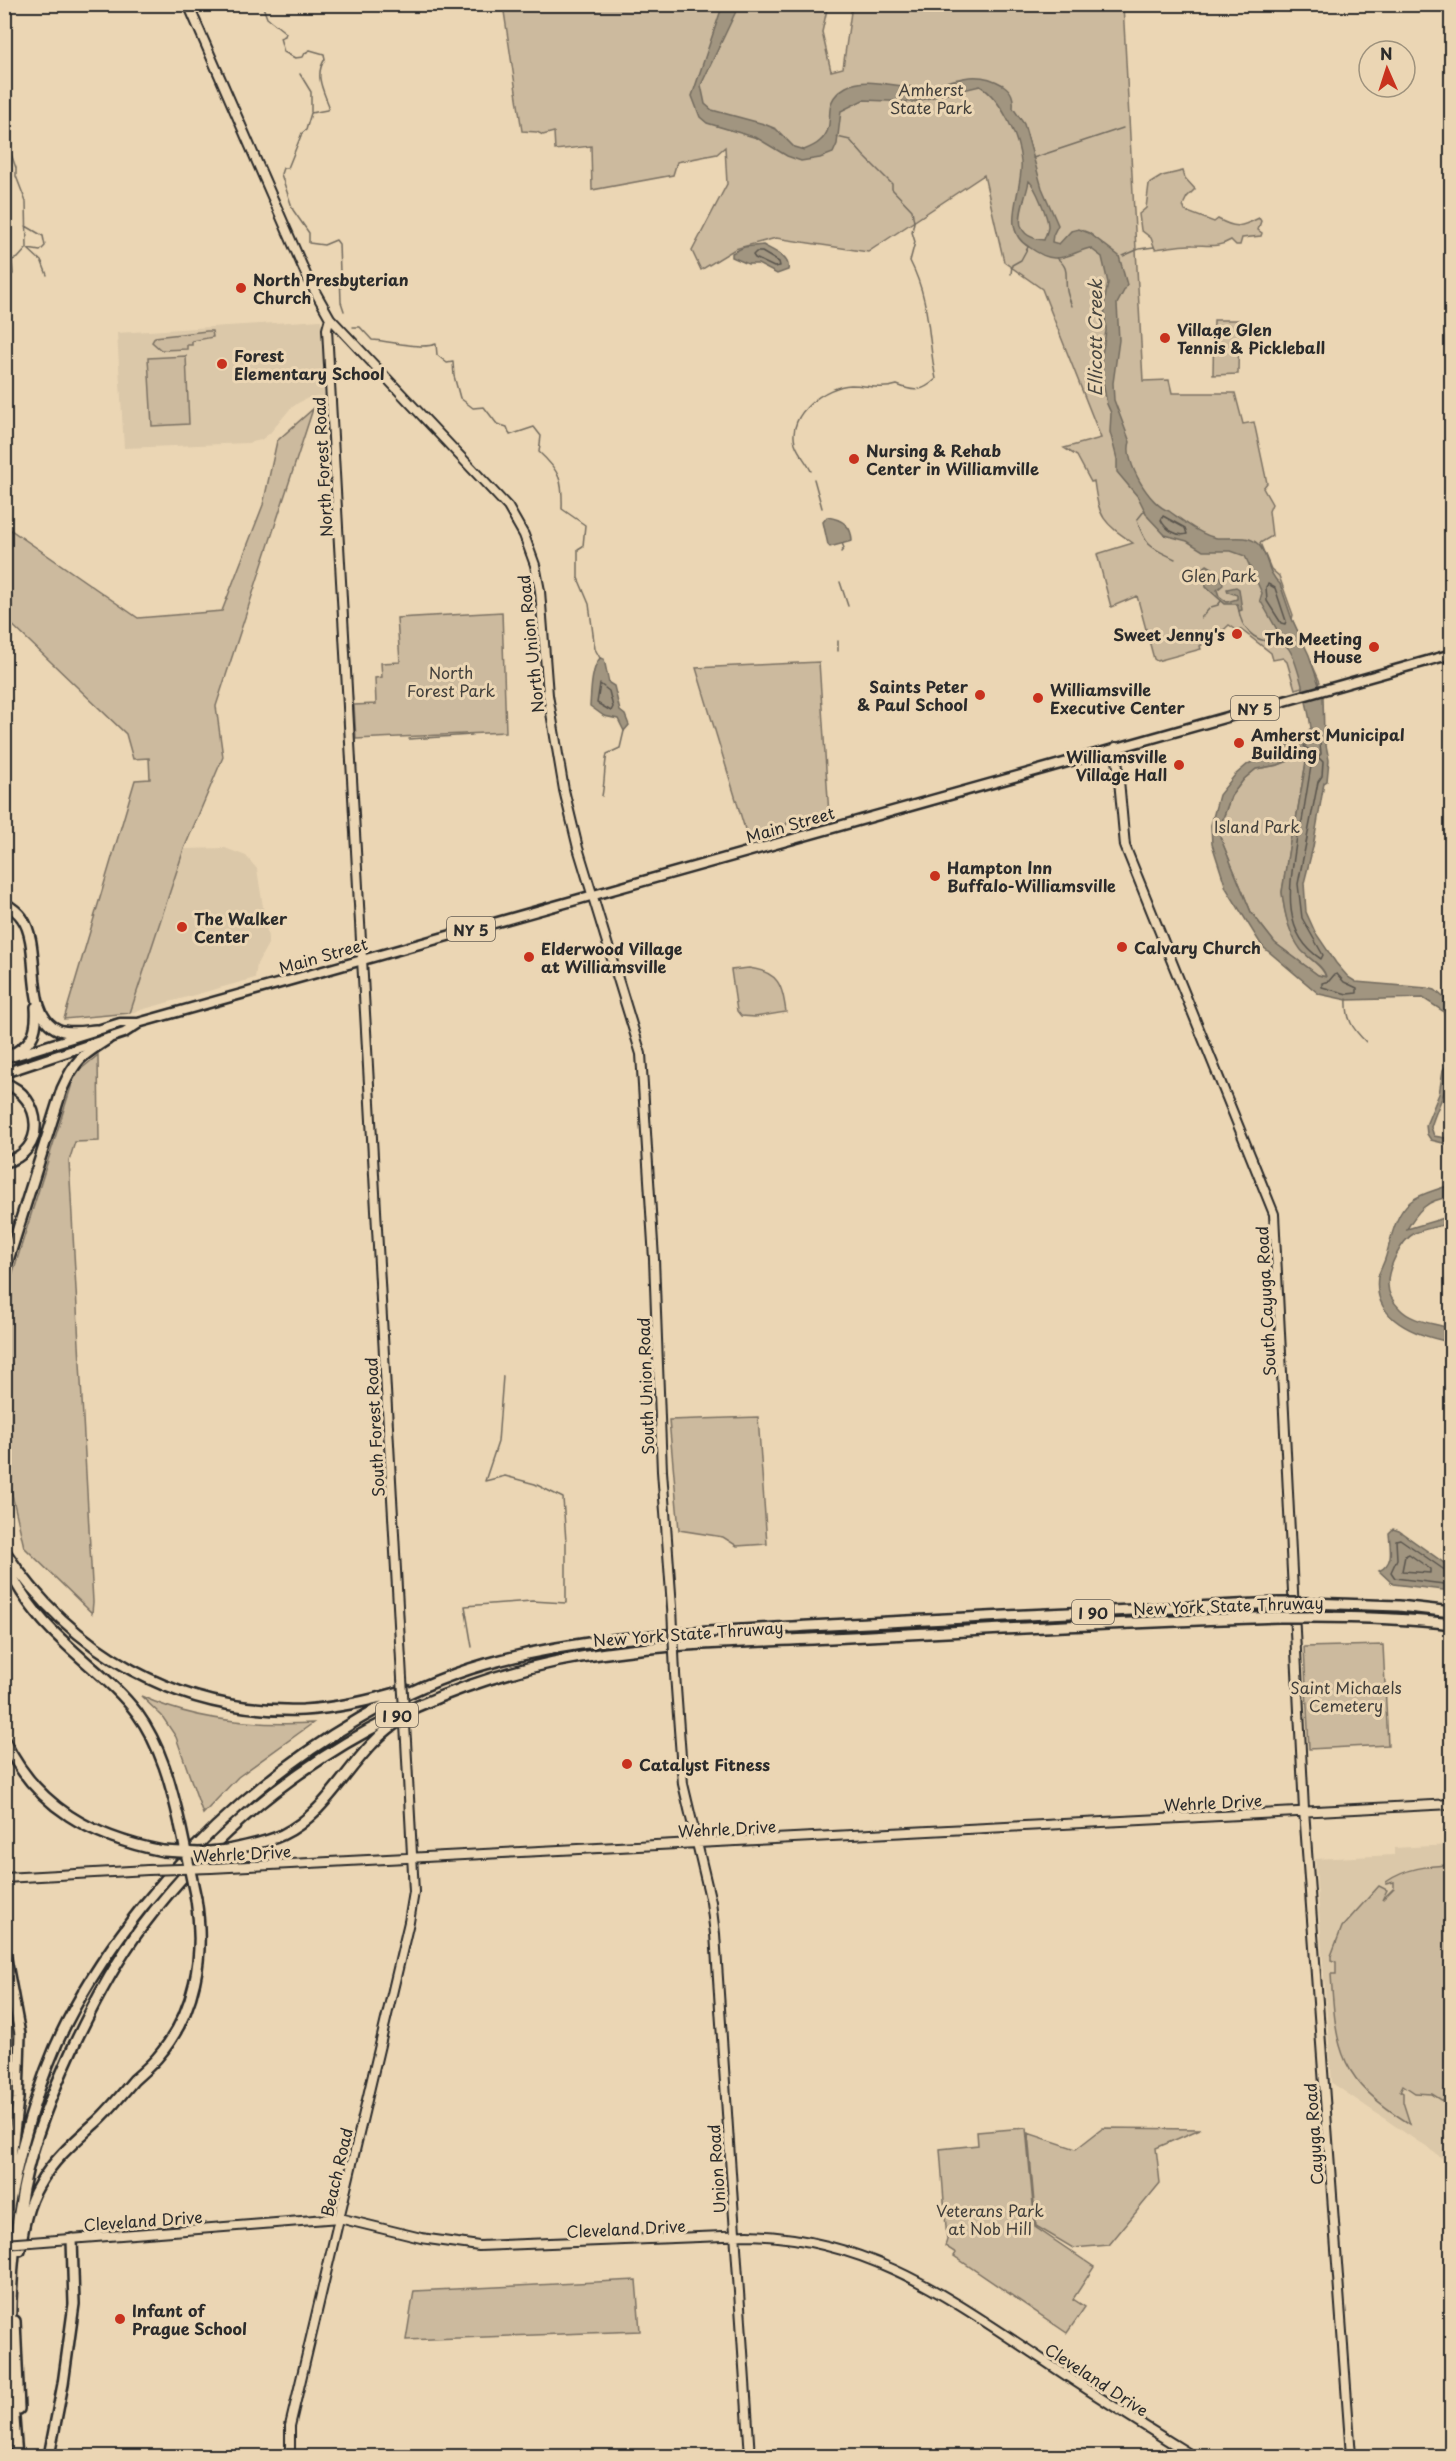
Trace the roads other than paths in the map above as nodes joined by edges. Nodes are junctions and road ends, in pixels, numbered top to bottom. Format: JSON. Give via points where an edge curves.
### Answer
{"nodes":[{"id":1,"x":188,"y":4,"type":"edge"},
{"id":2,"x":330,"y":318,"type":"junction"},
{"id":3,"x":1452,"y":654,"type":"edge"},
{"id":4,"x":1116,"y":747,"type":"junction"},
{"id":5,"x":592,"y":895,"type":"junction"},
{"id":6,"x":4,"y":903,"type":"edge"},
{"id":7,"x":4,"y":909,"type":"edge"},
{"id":8,"x":363,"y":959,"type":"junction"},
{"id":9,"x":138,"y":1023,"type":"junction"},
{"id":10,"x":96,"y":1030,"type":"junction"},
{"id":11,"x":108,"y":1039,"type":"junction"},
{"id":12,"x":5,"y":1059,"type":"edge"},
{"id":13,"x":4,"y":1073,"type":"edge"},
{"id":14,"x":4,"y":1083,"type":"edge"},
{"id":15,"x":4,"y":1162,"type":"edge"},
{"id":16,"x":16,"y":1235,"type":"junction"},
{"id":17,"x":4,"y":1256,"type":"edge"},
{"id":18,"x":4,"y":1273,"type":"edge"},
{"id":19,"x":4,"y":1550,"type":"edge"},
{"id":20,"x":4,"y":1558,"type":"edge"},
{"id":21,"x":1452,"y":1612,"type":"edge"},
{"id":22,"x":1452,"y":1624,"type":"edge"},
{"id":23,"x":443,"y":1679,"type":"junction"},
{"id":24,"x":428,"y":1702,"type":"junction"},
{"id":25,"x":4,"y":1740,"type":"edge"},
{"id":26,"x":1452,"y":1804,"type":"edge"},
{"id":27,"x":1304,"y":1810,"type":"junction"},
{"id":28,"x":696,"y":1844,"type":"junction"},
{"id":29,"x":412,"y":1858,"type":"junction"},
{"id":30,"x":4,"y":1878,"type":"edge"},
{"id":31,"x":706,"y":1881,"type":"joint"},
{"id":32,"x":414,"y":1894,"type":"joint"},
{"id":33,"x":4,"y":1948,"type":"edge"},
{"id":34,"x":4,"y":2211,"type":"edge"},
{"id":35,"x":339,"y":2218,"type":"junction"},
{"id":36,"x":4,"y":2235,"type":"edge"},
{"id":37,"x":734,"y":2236,"type":"junction"},
{"id":38,"x":72,"y":2239,"type":"junction"},
{"id":39,"x":4,"y":2244,"type":"edge"},
{"id":40,"x":19,"y":2457,"type":"edge"},
{"id":41,"x":49,"y":2457,"type":"edge"},
{"id":42,"x":290,"y":2457,"type":"edge"},
{"id":43,"x":750,"y":2457,"type":"edge"},
{"id":44,"x":1192,"y":2457,"type":"edge"},
{"id":45,"x":1351,"y":2457,"type":"edge"}],
"edges":[{"from":1,"to":2,"type":"street","via":[[308,279]]},
{"from":2,"to":5,"type":"street","name":"North Union Road","via":[[508,507],[524,535],[540,591],[553,731]]},
{"from":2,"to":8,"type":"street","name":"North Forest Road","via":[[327,329]]},
{"from":3,"to":4,"type":"main road","name":"Main Street","number":"NY 5"},
{"from":4,"to":5,"type":"main road","name":"Main Street","number":"NY 5"},
{"from":4,"to":27,"type":"street","name":"South Cayuga Road","via":[[1125,846],[1274,1214]]},
{"from":5,"to":8,"type":"main road","name":"Main Street","number":"NY 5"},
{"from":5,"to":28,"type":"street","name":"South Union Road","bridge":true,"via":[[642,1063],[682,1779]]},
{"from":6,"to":10,"type":"highway","via":[[22,917],[29,934],[42,1015],[65,1031]]},
{"from":7,"to":12,"type":"highway","via":[[26,933],[37,1022],[23,1049]]},
{"from":8,"to":9,"type":"main road","name":"Main Street","number":"NY 5"},
{"from":8,"to":29,"type":"street","name":"South Forest Road","bridge":true},
{"from":9,"to":10,"type":"main road","name":"Main Street","number":"NY 5"},
{"from":9,"to":11,"type":"main road","name":"Main Street","number":"NY 5"},
{"from":10,"to":12,"type":"main road","name":"Main Street","number":"NY 5"},
{"from":11,"to":13,"type":"main road","name":"Main Street","number":"NY 5"},
{"from":11,"to":16,"type":"highway","via":[[72,1067]]},
{"from":14,"to":15,"type":"highway","via":[[25,1095],[32,1106],[36,1127],[27,1149]]},
{"from":16,"to":17,"type":"highway"},
{"from":16,"to":18,"type":"highway"},
{"from":19,"to":23,"type":"highway","via":[[37,1596],[93,1647],[122,1666],[183,1692],[242,1706],[304,1710],[352,1704]]},
{"from":20,"to":40,"type":"highway","bridge":true,"via":[[27,1600],[62,1640],[117,1689],[142,1720],[160,1753],[180,1824],[201,1944],[187,2010],[175,2032],[158,2057],[50,2167],[30,2205],[17,2270],[15,2314]]},
{"from":21,"to":23,"type":"highway","name":"New York State Thruway","number":"I 90","bridge":true,"via":[[1399,1606],[1278,1603],[618,1637],[525,1654]]},
{"from":22,"to":24,"type":"highway","name":"New York State Thruway","number":"I 90","bridge":true,"via":[[1356,1617],[1279,1617],[612,1651],[503,1675]]},
{"from":23,"to":36,"type":"highway","name":"New York State Thruway","number":"I 90","via":[[381,1706],[342,1729],[248,1797],[155,1890],[119,1938],[66,2024],[26,2134]]},
{"from":24,"to":25,"type":"highway","bridge":true,"via":[[378,1738],[330,1797],[302,1822],[261,1843],[199,1853],[134,1845],[84,1826],[30,1782]]},
{"from":24,"to":40,"type":"highway","name":"New York State Thruway","number":"I 90","via":[[393,1716],[326,1756],[274,1792],[218,1839],[140,1929],[100,1994],[48,2105],[22,2195],[11,2272],[9,2333]]},
{"from":26,"to":27,"type":"street","name":"Wehrle Drive"},
{"from":27,"to":28,"type":"street","name":"Wehrle Drive"},
{"from":27,"to":45,"type":"street","name":"Cayuga Road"},
{"from":28,"to":29,"type":"street","name":"Wehrle Drive"},
{"from":28,"to":31,"type":"street","name":"South Union Road"},
{"from":29,"to":30,"type":"street","name":"Wehrle Drive","bridge":true},
{"from":29,"to":32,"type":"street","name":"South Forest Road"},
{"from":31,"to":37,"type":"street","name":"Union Road","via":[[715,1934]]},
{"from":32,"to":35,"type":"street","name":"Beach Road"},
{"from":33,"to":34,"type":"highway","via":[[20,2034],[18,2099]]},
{"from":35,"to":37,"type":"street","name":"Cleveland Drive","via":[[422,2238],[479,2246]]},
{"from":35,"to":38,"type":"street","name":"Cleveland Drive"},
{"from":35,"to":42,"type":"street","name":"Beach Road","via":[[290,2426]]},
{"from":37,"to":43,"type":"street","name":"Union Road"},
{"from":37,"to":44,"type":"street","name":"Cleveland Drive","via":[[814,2242],[865,2256],[905,2274]]},
{"from":38,"to":39,"type":"street","name":"Cleveland Drive","bridge":true},
{"from":38,"to":41,"type":"highway","via":[[73,2316]]}]}
